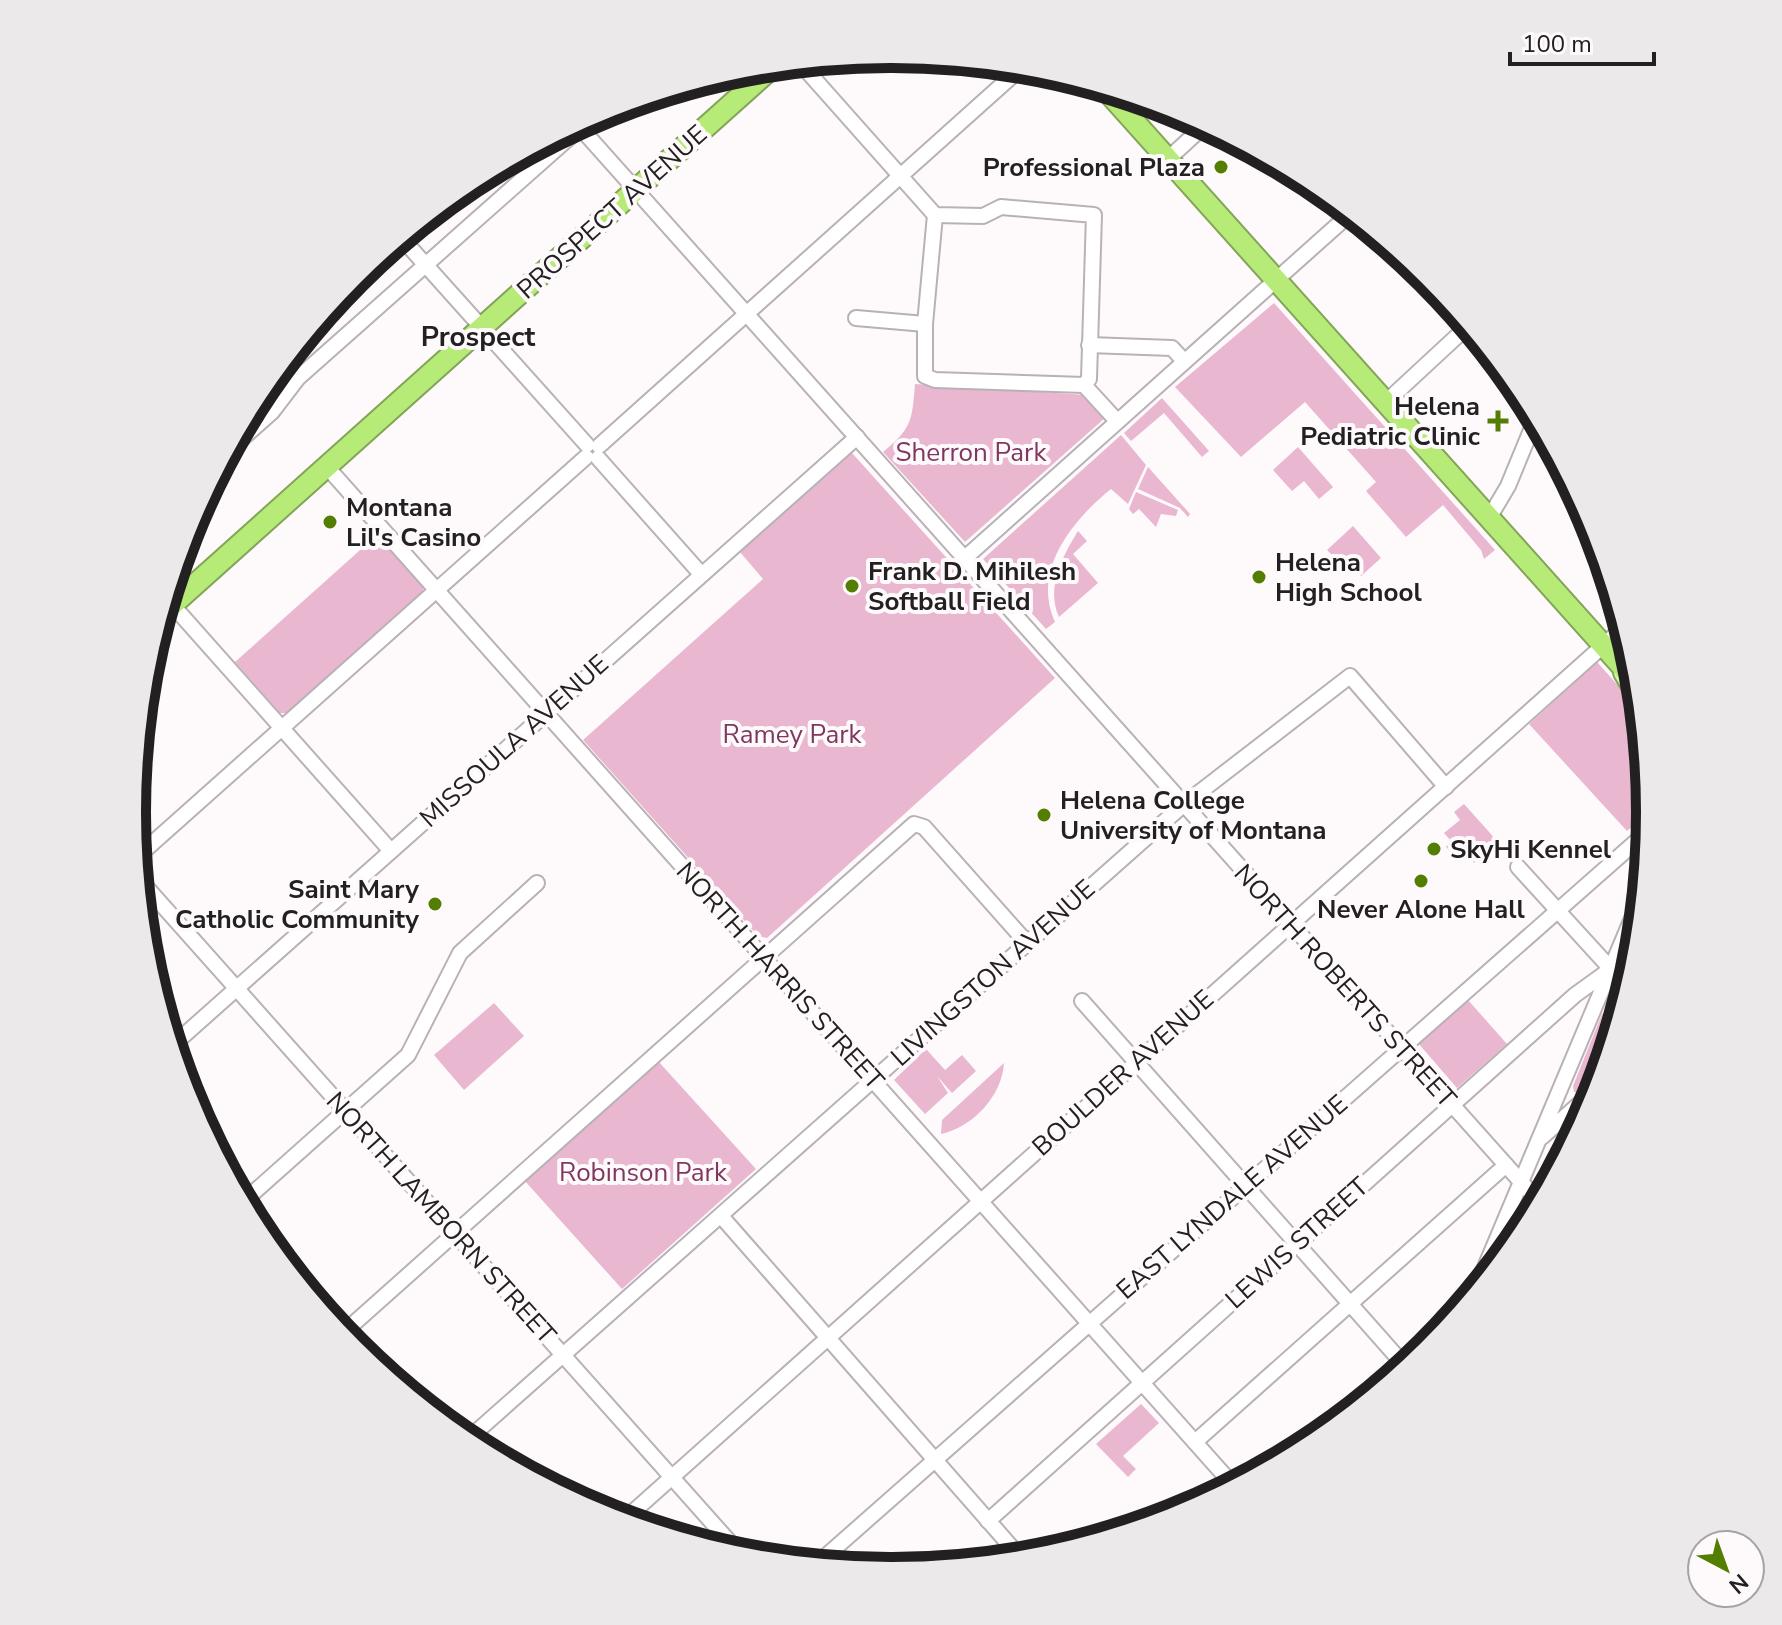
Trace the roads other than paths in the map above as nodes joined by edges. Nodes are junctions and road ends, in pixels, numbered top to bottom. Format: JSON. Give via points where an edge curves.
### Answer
{"nodes":[{"id":1,"x":809,"y":73,"type":"edge"},
{"id":2,"x":1010,"y":78,"type":"edge"},
{"id":3,"x":758,"y":80,"type":"edge"},
{"id":4,"x":1119,"y":104,"type":"edge"},
{"id":5,"x":586,"y":134,"type":"edge"},
{"id":6,"x":1195,"y":134,"type":"edge"},
{"id":7,"x":553,"y":150,"type":"edge"},
{"id":8,"x":1168,"y":159,"type":"junction"},
{"id":9,"x":900,"y":174,"type":"junction"},
{"id":10,"x":636,"y":190,"type":"junction"},
{"id":11,"x":935,"y":215,"type":"junction"},
{"id":12,"x":1342,"y":221,"type":"edge"},
{"id":13,"x":408,"y":246,"type":"edge"},
{"id":14,"x":426,"y":266,"type":"junction"},
{"id":15,"x":1276,"y":280,"type":"junction"},
{"id":16,"x":746,"y":314,"type":"junction"},
{"id":17,"x":856,"y":318,"type":"dead end"},
{"id":18,"x":925,"y":324,"type":"junction"},
{"id":19,"x":482,"y":329,"type":"junction"},
{"id":20,"x":1460,"y":333,"type":"edge"},
{"id":21,"x":1089,"y":345,"type":"junction"},
{"id":22,"x":1184,"y":361,"type":"junction"},
{"id":23,"x":1084,"y":385,"type":"junction"},
{"id":24,"x":1386,"y":402,"type":"junction"},
{"id":25,"x":1117,"y":421,"type":"junction"},
{"id":26,"x":253,"y":429,"type":"edge"},
{"id":27,"x":1531,"y":431,"type":"edge"},
{"id":28,"x":857,"y":437,"type":"junction"},
{"id":29,"x":592,"y":452,"type":"junction"},
{"id":30,"x":327,"y":467,"type":"junction"},
{"id":31,"x":1489,"y":518,"type":"junction"},
{"id":32,"x":965,"y":558,"type":"junction"},
{"id":33,"x":701,"y":574,"type":"junction"},
{"id":34,"x":436,"y":589,"type":"junction"},
{"id":35,"x":179,"y":595,"type":"edge"},
{"id":36,"x":174,"y":613,"type":"edge"},
{"id":37,"x":1614,"y":636,"type":"edge"},
{"id":38,"x":1603,"y":646,"type":"junction"},
{"id":39,"x":1619,"y":664,"type":"joint"},
{"id":40,"x":1623,"y":677,"type":"edge"},
{"id":41,"x":546,"y":713,"type":"junction"},
{"id":42,"x":281,"y":727,"type":"junction"},
{"id":43,"x":1446,"y":787,"type":"junction"},
{"id":44,"x":1183,"y":805,"type":"junction"},
{"id":45,"x":1635,"y":843,"type":"edge"},
{"id":46,"x":147,"y":848,"type":"edge"},
{"id":47,"x":391,"y":851,"type":"junction"},
{"id":48,"x":1518,"y":867,"type":"dead end"},
{"id":49,"x":537,"y":883,"type":"dead end"},
{"id":50,"x":151,"y":893,"type":"edge"},
{"id":51,"x":1557,"y":911,"type":"junction"},
{"id":52,"x":1291,"y":924,"type":"junction"},
{"id":53,"x":1625,"y":936,"type":"edge"},
{"id":54,"x":1027,"y":943,"type":"junction"},
{"id":55,"x":763,"y":957,"type":"junction"},
{"id":56,"x":1611,"y":969,"type":"junction"},
{"id":57,"x":236,"y":989,"type":"junction"},
{"id":58,"x":1082,"y":1001,"type":"dead end"},
{"id":59,"x":182,"y":1037,"type":"edge"},
{"id":60,"x":1401,"y":1049,"type":"junction"},
{"id":61,"x":1135,"y":1062,"type":"junction"},
{"id":62,"x":873,"y":1080,"type":"junction"},
{"id":63,"x":1452,"y":1104,"type":"junction"},
{"id":64,"x":1574,"y":1109,"type":"edge"},
{"id":65,"x":345,"y":1110,"type":"junction"},
{"id":66,"x":1538,"y":1140,"type":"junction"},
{"id":67,"x":1506,"y":1165,"type":"junction"},
{"id":68,"x":1520,"y":1182,"type":"junction"},
{"id":69,"x":1246,"y":1185,"type":"junction"},
{"id":70,"x":1531,"y":1193,"type":"edge"},
{"id":71,"x":252,"y":1194,"type":"edge"},
{"id":72,"x":980,"y":1201,"type":"junction"},
{"id":73,"x":721,"y":1216,"type":"junction"},
{"id":74,"x":454,"y":1232,"type":"junction"},
{"id":75,"x":1296,"y":1243,"type":"junction"},
{"id":76,"x":1490,"y":1254,"type":"edge"},
{"id":77,"x":1350,"y":1304,"type":"junction"},
{"id":78,"x":1089,"y":1323,"type":"junction"},
{"id":79,"x":352,"y":1325,"type":"edge"},
{"id":80,"x":827,"y":1339,"type":"junction"},
{"id":81,"x":563,"y":1355,"type":"junction"},
{"id":82,"x":1397,"y":1357,"type":"edge"},
{"id":83,"x":1142,"y":1383,"type":"junction"},
{"id":84,"x":477,"y":1432,"type":"edge"},
{"id":85,"x":1195,"y":1442,"type":"junction"},
{"id":86,"x":934,"y":1461,"type":"junction"},
{"id":87,"x":1227,"y":1476,"type":"edge"},
{"id":88,"x":671,"y":1478,"type":"junction"},
{"id":89,"x":635,"y":1511,"type":"edge"},
{"id":90,"x":988,"y":1521,"type":"junction"},
{"id":91,"x":726,"y":1538,"type":"edge"},
{"id":92,"x":1011,"y":1547,"type":"edge"},
{"id":93,"x":829,"y":1554,"type":"edge"}],
"edges":[{"from":1,"to":9,"type":"street"},
{"from":2,"to":9,"type":"street"},
{"from":3,"to":10,"type":"highway","name":"PROSPECT AVENUE"},
{"from":4,"to":8,"type":"highway"},
{"from":5,"to":10,"type":"street","name":"NORTH ROBERTS STREET"},
{"from":6,"to":8,"type":"street"},
{"from":7,"to":14,"type":"street"},
{"from":8,"to":15,"type":"highway"},
{"from":9,"to":11,"type":"street"},
{"from":9,"to":16,"type":"street"},
{"from":10,"to":16,"type":"street","name":"NORTH ROBERTS STREET"},
{"from":10,"to":19,"type":"highway","name":"PROSPECT AVENUE"},
{"from":11,"to":18,"type":"street"},
{"from":11,"to":21,"type":"street","via":[[983,216],[1001,207],[1091,212],[1095,218]]},
{"from":12,"to":15,"type":"street"},
{"from":13,"to":14,"type":"street"},
{"from":14,"to":19,"type":"street"},
{"from":14,"to":26,"type":"street","via":[[298,378]]},
{"from":15,"to":22,"type":"street"},
{"from":15,"to":24,"type":"highway"},
{"from":16,"to":28,"type":"street","name":"NORTH ROBERTS STREET"},
{"from":16,"to":29,"type":"street"},
{"from":17,"to":18,"type":"street"},
{"from":18,"to":23,"type":"street","via":[[923,371],[928,379]]},
{"from":19,"to":29,"type":"street"},
{"from":19,"to":30,"type":"highway","name":"PROSPECT AVENUE"},
{"from":20,"to":24,"type":"street"},
{"from":21,"to":22,"type":"street","via":[[1172,348]]},
{"from":21,"to":23,"type":"street","via":[[1089,379]]},
{"from":22,"to":25,"type":"street"},
{"from":23,"to":25,"type":"street"},
{"from":24,"to":31,"type":"highway"},
{"from":25,"to":32,"type":"street"},
{"from":27,"to":31,"type":"street"},
{"from":28,"to":32,"type":"street","name":"NORTH ROBERTS STREET"},
{"from":28,"to":33,"type":"street","name":"MISSOULA AVENUE"},
{"from":29,"to":33,"type":"street"},
{"from":29,"to":34,"type":"street"},
{"from":30,"to":34,"type":"street","name":"NORTH HARRIS STREET"},
{"from":30,"to":35,"type":"highway","name":"PROSPECT AVENUE"},
{"from":31,"to":38,"type":"highway"},
{"from":32,"to":44,"type":"street","name":"NORTH ROBERTS STREET"},
{"from":33,"to":41,"type":"street","name":"MISSOULA AVENUE"},
{"from":34,"to":41,"type":"street","name":"NORTH HARRIS STREET"},
{"from":34,"to":42,"type":"street"},
{"from":36,"to":42,"type":"street"},
{"from":37,"to":38,"type":"street","name":"BOULDER AVENUE"},
{"from":38,"to":39,"type":"highway"},
{"from":38,"to":43,"type":"street","name":"BOULDER AVENUE"},
{"from":39,"to":40,"type":"main road"},
{"from":41,"to":47,"type":"street","name":"MISSOULA AVENUE"},
{"from":41,"to":55,"type":"street","name":"NORTH HARRIS STREET"},
{"from":42,"to":46,"type":"street"},
{"from":42,"to":47,"type":"street"},
{"from":43,"to":44,"type":"street","name":"LIVINGSTON AVENUE","via":[[1350,676]]},
{"from":43,"to":52,"type":"street","name":"BOULDER AVENUE"},
{"from":44,"to":52,"type":"street","name":"NORTH ROBERTS STREET"},
{"from":44,"to":54,"type":"street","name":"LIVINGSTON AVENUE"},
{"from":45,"to":51,"type":"street","name":"EAST LYNDALE AVENUE"},
{"from":47,"to":57,"type":"street","name":"MISSOULA AVENUE"},
{"from":48,"to":51,"type":"street"},
{"from":49,"to":65,"type":"street","via":[[460,953],[408,1055]]},
{"from":50,"to":57,"type":"street","name":"NORTH LAMBORN STREET"},
{"from":51,"to":56,"type":"street"},
{"from":51,"to":60,"type":"street","name":"EAST LYNDALE AVENUE"},
{"from":52,"to":60,"type":"street","name":"NORTH ROBERTS STREET"},
{"from":52,"to":61,"type":"street","name":"BOULDER AVENUE"},
{"from":53,"to":56,"type":"street"},
{"from":54,"to":55,"type":"street","via":[[918,823]]},
{"from":54,"to":62,"type":"street","name":"LIVINGSTON AVENUE"},
{"from":55,"to":62,"type":"street","name":"NORTH HARRIS STREET"},
{"from":55,"to":74,"type":"street"},
{"from":56,"to":63,"type":"street","name":"LEWIS STREET"},
{"from":56,"to":66,"type":"street"},
{"from":57,"to":59,"type":"street","name":"MISSOULA AVENUE"},
{"from":57,"to":65,"type":"street","name":"NORTH LAMBORN STREET"},
{"from":58,"to":61,"type":"street"},
{"from":60,"to":63,"type":"street","name":"NORTH ROBERTS STREET"},
{"from":60,"to":69,"type":"street","name":"EAST LYNDALE AVENUE"},
{"from":61,"to":69,"type":"street"},
{"from":61,"to":72,"type":"street","name":"BOULDER AVENUE"},
{"from":62,"to":72,"type":"street","name":"NORTH HARRIS STREET"},
{"from":62,"to":73,"type":"street","name":"LIVINGSTON AVENUE"},
{"from":63,"to":67,"type":"street","name":"NORTH ROBERTS STREET"},
{"from":63,"to":75,"type":"street","name":"LEWIS STREET"},
{"from":64,"to":66,"type":"street"},
{"from":65,"to":71,"type":"street"},
{"from":65,"to":74,"type":"street","name":"NORTH LAMBORN STREET"},
{"from":66,"to":68,"type":"street"},
{"from":67,"to":68,"type":"street","name":"NORTH ROBERTS STREET"},
{"from":67,"to":77,"type":"street"},
{"from":68,"to":70,"type":"street","name":"NORTH ROBERTS STREET"},
{"from":68,"to":76,"type":"street"},
{"from":69,"to":75,"type":"street"},
{"from":69,"to":78,"type":"street","name":"EAST LYNDALE AVENUE"},
{"from":72,"to":78,"type":"street","name":"NORTH HARRIS STREET"},
{"from":72,"to":80,"type":"street","name":"BOULDER AVENUE"},
{"from":73,"to":80,"type":"street"},
{"from":73,"to":81,"type":"street","name":"LIVINGSTON AVENUE"},
{"from":74,"to":79,"type":"street"},
{"from":74,"to":81,"type":"street","name":"NORTH LAMBORN STREET"},
{"from":75,"to":77,"type":"street"},
{"from":75,"to":83,"type":"street","name":"LEWIS STREET"},
{"from":77,"to":82,"type":"street"},
{"from":77,"to":85,"type":"street"},
{"from":78,"to":83,"type":"street","name":"NORTH HARRIS STREET"},
{"from":78,"to":86,"type":"street","name":"EAST LYNDALE AVENUE"},
{"from":80,"to":86,"type":"street"},
{"from":80,"to":88,"type":"street","name":"BOULDER AVENUE"},
{"from":81,"to":84,"type":"street","name":"LIVINGSTON AVENUE"},
{"from":81,"to":88,"type":"street","name":"NORTH LAMBORN STREET"},
{"from":83,"to":85,"type":"street","name":"NORTH HARRIS STREET"},
{"from":83,"to":90,"type":"street","name":"LEWIS STREET"},
{"from":85,"to":87,"type":"street","name":"NORTH HARRIS STREET"},
{"from":86,"to":90,"type":"street"},
{"from":86,"to":93,"type":"street","name":"EAST LYNDALE AVENUE"},
{"from":88,"to":89,"type":"street","name":"BOULDER AVENUE"},
{"from":88,"to":91,"type":"street","name":"NORTH LAMBORN STREET"},
{"from":90,"to":92,"type":"street"}]}
